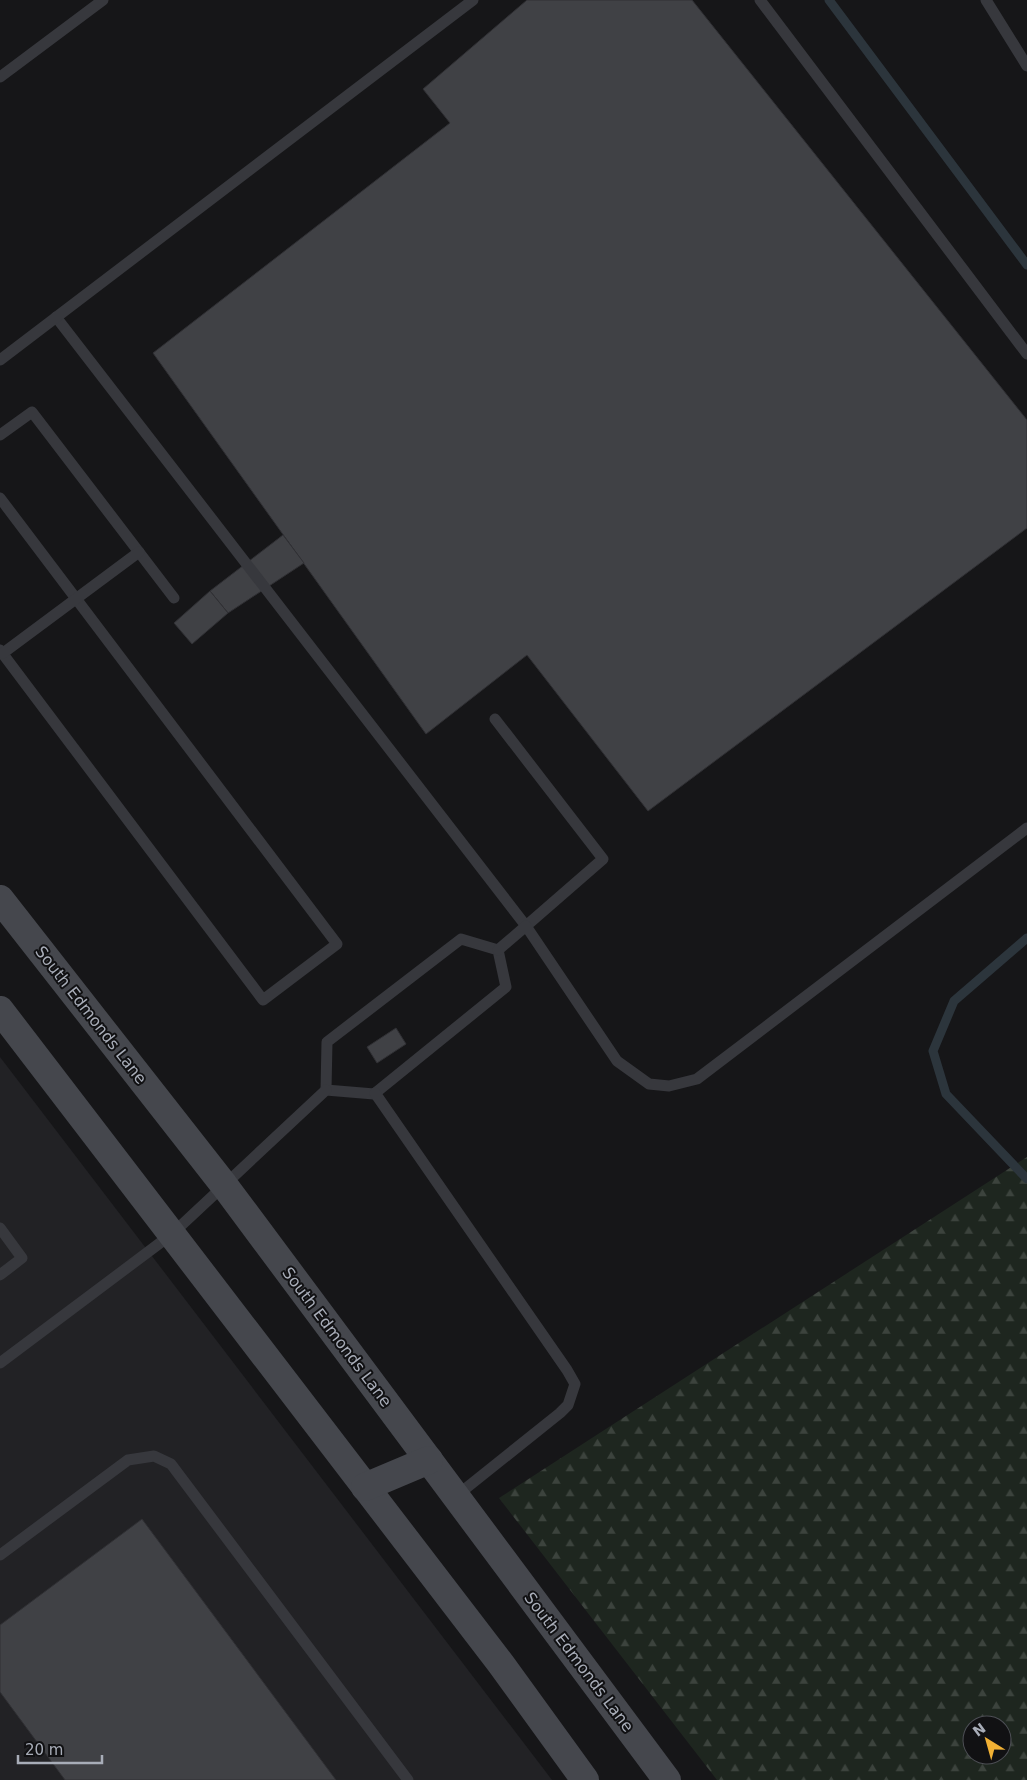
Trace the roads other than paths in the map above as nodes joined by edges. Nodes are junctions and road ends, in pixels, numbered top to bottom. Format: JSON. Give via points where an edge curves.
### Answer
{"nodes":[{"id":1,"x":103,"y":0,"type":"edge"},
{"id":2,"x":473,"y":0,"type":"edge"},
{"id":3,"x":760,"y":0,"type":"edge"},
{"id":4,"x":986,"y":0,"type":"edge"},
{"id":5,"x":1027,"y":66,"type":"edge"},
{"id":6,"x":0,"y":77,"type":"edge"},
{"id":7,"x":56,"y":317,"type":"junction"},
{"id":8,"x":1027,"y":354,"type":"edge"},
{"id":9,"x":0,"y":360,"type":"edge"},
{"id":10,"x":0,"y":435,"type":"edge"},
{"id":11,"x":0,"y":498,"type":"edge"},
{"id":12,"x":139,"y":552,"type":"junction"},
{"id":13,"x":76,"y":598,"type":"junction"},
{"id":14,"x":174,"y":598,"type":"dead end"},
{"id":15,"x":1,"y":651,"type":"edge"},
{"id":16,"x":495,"y":718,"type":"dead end"},
{"id":17,"x":1027,"y":828,"type":"edge"},
{"id":18,"x":0,"y":899,"type":"edge"},
{"id":19,"x":526,"y":926,"type":"junction"},
{"id":20,"x":498,"y":950,"type":"junction"},
{"id":21,"x":0,"y":1010,"type":"edge"},
{"id":22,"x":326,"y":1090,"type":"junction"},
{"id":23,"x":375,"y":1093,"type":"junction"},
{"id":24,"x":224,"y":1185,"type":"junction"},
{"id":25,"x":0,"y":1228,"type":"edge"},
{"id":26,"x":172,"y":1234,"type":"junction"},
{"id":27,"x":0,"y":1275,"type":"edge"},
{"id":28,"x":0,"y":1363,"type":"edge"},
{"id":29,"x":429,"y":1460,"type":"junction"},
{"id":30,"x":365,"y":1487,"type":"junction"},
{"id":31,"x":455,"y":1497,"type":"junction"},
{"id":32,"x":0,"y":1555,"type":"edge"},
{"id":33,"x":408,"y":1780,"type":"edge"},
{"id":34,"x":586,"y":1780,"type":"edge"},
{"id":35,"x":667,"y":1780,"type":"edge"}],
"edges":[{"from":1,"to":6,"type":"lane"},
{"from":2,"to":7,"type":"lane"},
{"from":3,"to":8,"type":"lane"},
{"from":4,"to":5,"type":"lane"},
{"from":7,"to":9,"type":"lane"},
{"from":7,"to":19,"type":"lane"},
{"from":10,"to":12,"type":"lane","via":[[32,412]]},
{"from":11,"to":13,"type":"lane"},
{"from":12,"to":13,"type":"lane"},
{"from":12,"to":14,"type":"lane"},
{"from":13,"to":15,"type":"lane"},
{"from":13,"to":15,"type":"lane","via":[[337,944],[263,1000]]},
{"from":16,"to":19,"type":"lane","via":[[603,859]]},
{"from":17,"to":19,"type":"lane","via":[[697,1079],[669,1086],[649,1084],[617,1061]]},
{"from":18,"to":24,"type":"main road","name":"South Edmonds Lane"},
{"from":19,"to":20,"type":"lane"},
{"from":20,"to":22,"type":"lane","via":[[461,939],[327,1042]]},
{"from":20,"to":23,"type":"lane","via":[[506,987]]},
{"from":21,"to":26,"type":"main road"},
{"from":22,"to":23,"type":"lane"},
{"from":22,"to":24,"type":"lane"},
{"from":23,"to":31,"type":"lane","via":[[575,1384],[568,1405],[560,1413]]},
{"from":24,"to":26,"type":"lane"},
{"from":24,"to":29,"type":"main road","name":"South Edmonds Lane"},
{"from":25,"to":27,"type":"lane","via":[[22,1258]]},
{"from":26,"to":28,"type":"lane"},
{"from":26,"to":30,"type":"main road"},
{"from":29,"to":30,"type":"main road"},
{"from":29,"to":31,"type":"main road","name":"South Edmonds Lane"},
{"from":30,"to":34,"type":"main road"},
{"from":31,"to":35,"type":"main road","name":"South Edmonds Lane"},
{"from":32,"to":33,"type":"lane","via":[[128,1460],[154,1456],[171,1464]]}]}
